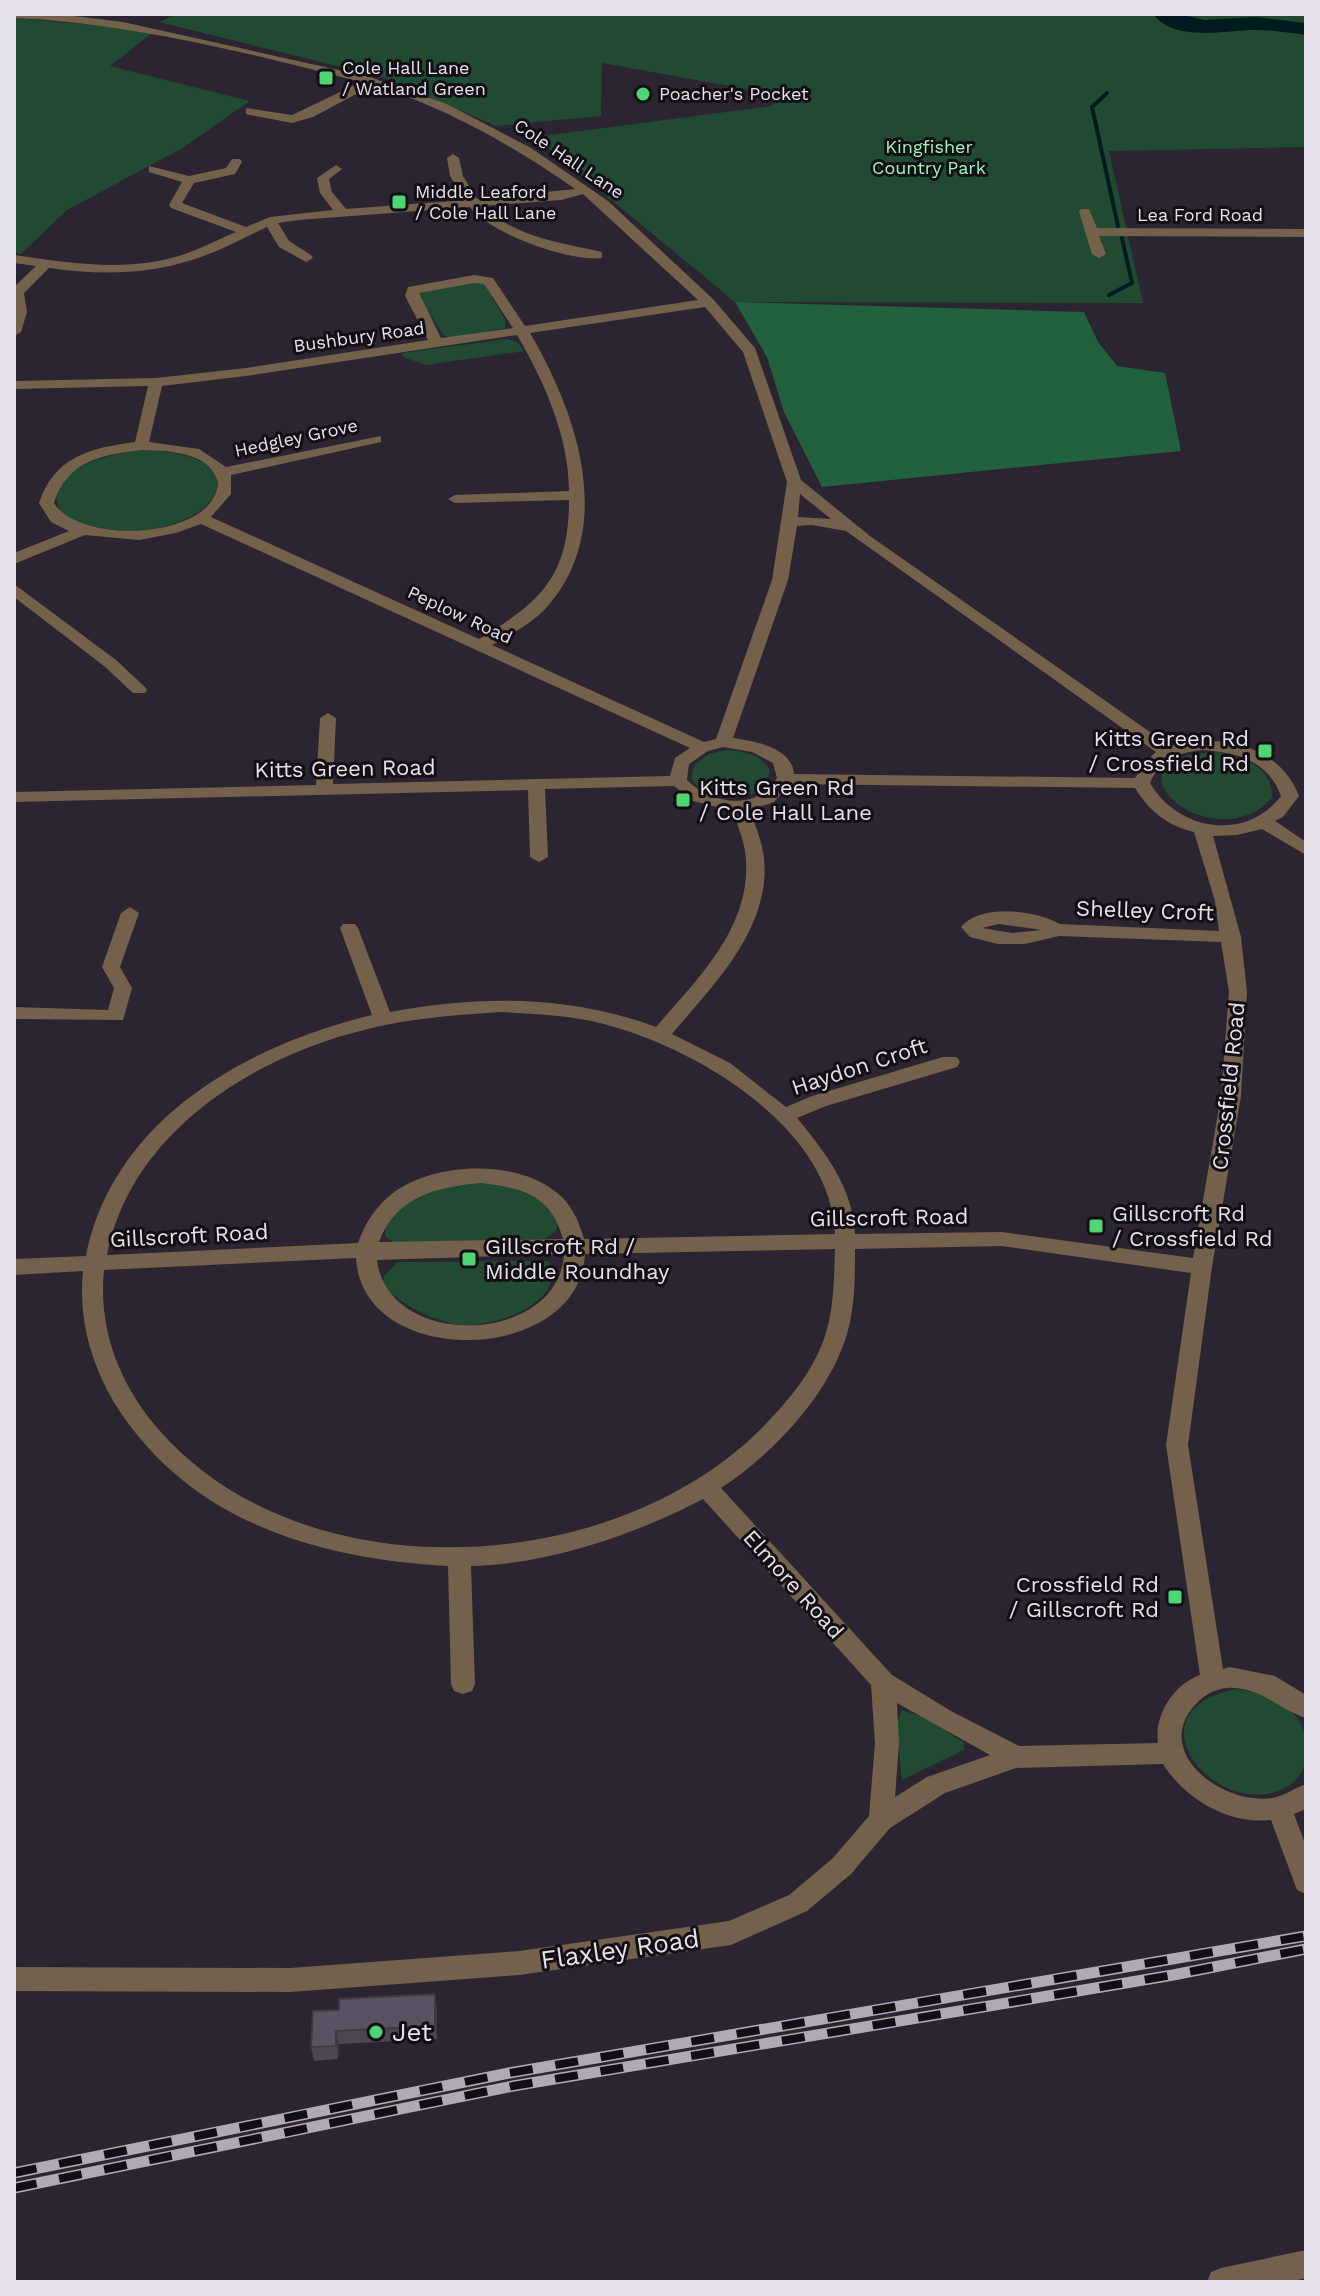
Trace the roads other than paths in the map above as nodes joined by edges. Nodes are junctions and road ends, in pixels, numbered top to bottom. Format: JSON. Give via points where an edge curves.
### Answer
{"nodes":[{"id":1,"x":14,"y":15,"type":"edge"},
{"id":2,"x":370,"y":82,"type":"junction"},
{"id":3,"x":250,"y":111,"type":"dead end"},
{"id":4,"x":453,"y":158,"type":"dead end"},
{"id":5,"x":236,"y":162,"type":"dead end"},
{"id":6,"x":153,"y":169,"type":"dead end"},
{"id":7,"x":336,"y":169,"type":"dead end"},
{"id":8,"x":189,"y":180,"type":"junction"},
{"id":9,"x":585,"y":190,"type":"junction"},
{"id":10,"x":471,"y":201,"type":"junction"},
{"id":11,"x":341,"y":211,"type":"junction"},
{"id":12,"x":1085,"y":212,"type":"dead end"},
{"id":13,"x":270,"y":221,"type":"junction"},
{"id":14,"x":246,"y":231,"type":"junction"},
{"id":15,"x":1094,"y":232,"type":"junction"},
{"id":16,"x":1306,"y":233,"type":"edge"},
{"id":17,"x":1099,"y":254,"type":"dead end"},
{"id":18,"x":597,"y":255,"type":"dead end"},
{"id":19,"x":306,"y":258,"type":"dead end"},
{"id":20,"x":14,"y":259,"type":"edge"},
{"id":21,"x":45,"y":264,"type":"junction"},
{"id":22,"x":708,"y":302,"type":"junction"},
{"id":23,"x":521,"y":330,"type":"junction"},
{"id":24,"x":14,"y":332,"type":"edge"},
{"id":25,"x":437,"y":344,"type":"junction"},
{"id":26,"x":156,"y":382,"type":"junction"},
{"id":27,"x":14,"y":385,"type":"edge"},
{"id":28,"x":376,"y":439,"type":"dead end"},
{"id":29,"x":141,"y":446,"type":"junction"},
{"id":30,"x":223,"y":472,"type":"junction"},
{"id":31,"x":794,"y":482,"type":"junction"},
{"id":32,"x":579,"y":495,"type":"junction"},
{"id":33,"x":455,"y":499,"type":"dead end"},
{"id":34,"x":201,"y":518,"type":"junction"},
{"id":35,"x":790,"y":522,"type":"junction"},
{"id":36,"x":853,"y":529,"type":"junction"},
{"id":37,"x":82,"y":531,"type":"junction"},
{"id":38,"x":14,"y":559,"type":"edge"},
{"id":39,"x":14,"y":589,"type":"edge"},
{"id":40,"x":479,"y":646,"type":"junction"},
{"id":41,"x":139,"y":690,"type":"dead end"},
{"id":42,"x":328,"y":718,"type":"dead end"},
{"id":43,"x":723,"y":742,"type":"junction"},
{"id":44,"x":702,"y":747,"type":"junction"},
{"id":45,"x":1167,"y":752,"type":"junction"},
{"id":46,"x":785,"y":779,"type":"junction"},
{"id":47,"x":678,"y":781,"type":"junction"},
{"id":48,"x":1141,"y":783,"type":"junction"},
{"id":49,"x":536,"y":785,"type":"junction"},
{"id":50,"x":1287,"y":786,"type":"junction"},
{"id":51,"x":1306,"y":786,"type":"edge"},
{"id":52,"x":324,"y":791,"type":"junction"},
{"id":53,"x":14,"y":797,"type":"edge"},
{"id":54,"x":740,"y":805,"type":"junction"},
{"id":55,"x":1266,"y":823,"type":"junction"},
{"id":56,"x":1202,"y":828,"type":"junction"},
{"id":57,"x":1306,"y":850,"type":"edge"},
{"id":58,"x":539,"y":857,"type":"dead end"},
{"id":59,"x":130,"y":913,"type":"dead end"},
{"id":60,"x":349,"y":928,"type":"dead end"},
{"id":61,"x":1056,"y":930,"type":"dead end"},
{"id":62,"x":1232,"y":937,"type":"junction"},
{"id":63,"x":14,"y":1013,"type":"edge"},
{"id":64,"x":383,"y":1019,"type":"junction"},
{"id":65,"x":661,"y":1034,"type":"junction"},
{"id":66,"x":950,"y":1062,"type":"dead end"},
{"id":67,"x":784,"y":1116,"type":"junction"},
{"id":68,"x":845,"y":1241,"type":"junction"},
{"id":69,"x":575,"y":1247,"type":"junction"},
{"id":70,"x":367,"y":1250,"type":"junction"},
{"id":71,"x":94,"y":1264,"type":"junction"},
{"id":72,"x":14,"y":1267,"type":"edge"},
{"id":73,"x":1202,"y":1267,"type":"junction"},
{"id":74,"x":706,"y":1487,"type":"junction"},
{"id":75,"x":459,"y":1557,"type":"junction"},
{"id":76,"x":1213,"y":1679,"type":"junction"},
{"id":77,"x":883,"y":1682,"type":"junction"},
{"id":78,"x":463,"y":1684,"type":"dead end"},
{"id":79,"x":1306,"y":1708,"type":"edge"},
{"id":80,"x":1170,"y":1753,"type":"junction"},
{"id":81,"x":1016,"y":1757,"type":"junction"},
{"id":82,"x":1306,"y":1795,"type":"edge"},
{"id":83,"x":1280,"y":1809,"type":"junction"},
{"id":84,"x":881,"y":1820,"type":"junction"},
{"id":85,"x":1306,"y":1882,"type":"edge"},
{"id":86,"x":14,"y":1979,"type":"edge"},
{"id":87,"x":1306,"y":2264,"type":"edge"},
{"id":88,"x":1221,"y":2282,"type":"edge"}],
"edges":[{"from":1,"to":2,"type":"street","name":"Cole Hall Lane","via":[[136,26]]},
{"from":2,"to":3,"type":"street","via":[[292,119]]},
{"from":2,"to":9,"type":"street","name":"Cole Hall Lane","via":[[435,104],[496,134]]},
{"from":4,"to":10,"type":"street","via":[[453,169]]},
{"from":5,"to":8,"type":"street","via":[[231,171]]},
{"from":6,"to":8,"type":"street"},
{"from":7,"to":11,"type":"street","via":[[323,178],[326,193]]},
{"from":8,"to":14,"type":"street","via":[[175,205]]},
{"from":9,"to":10,"type":"street"},
{"from":9,"to":22,"type":"street","name":"Cole Hall Lane"},
{"from":10,"to":11,"type":"street"},
{"from":10,"to":18,"type":"street","via":[[505,232],[528,241],[580,246]]},
{"from":11,"to":13,"type":"street"},
{"from":12,"to":15,"type":"street"},
{"from":13,"to":14,"type":"street"},
{"from":13,"to":19,"type":"street","via":[[284,244]]},
{"from":14,"to":21,"type":"street","via":[[189,257],[150,266],[92,270]]},
{"from":15,"to":16,"type":"street","name":"Lea Ford Road"},
{"from":15,"to":17,"type":"street"},
{"from":20,"to":21,"type":"street"},
{"from":21,"to":24,"type":"street","via":[[17,292],[20,312]]},
{"from":22,"to":23,"type":"street","name":"Bushbury Road"},
{"from":22,"to":31,"type":"street","name":"Cole Hall Lane","via":[[750,351]]},
{"from":23,"to":25,"type":"street","name":"Bushbury Road"},
{"from":23,"to":25,"type":"street","via":[[484,280],[413,290]]},
{"from":23,"to":32,"type":"street","via":[[565,420]]},
{"from":25,"to":26,"type":"street","name":"Bushbury Road"},
{"from":26,"to":27,"type":"street","name":"Bushbury Road"},
{"from":26,"to":29,"type":"street"},
{"from":28,"to":30,"type":"street","name":"Hedgley Grove"},
{"from":29,"to":30,"type":"street","via":[[191,452]]},
{"from":29,"to":37,"type":"street","via":[[96,454],[60,474],[50,486],[47,499],[52,511]]},
{"from":30,"to":34,"type":"street","via":[[224,496]]},
{"from":31,"to":35,"type":"street","name":"Cole Hall Lane"},
{"from":31,"to":36,"type":"street"},
{"from":32,"to":33,"type":"street"},
{"from":32,"to":40,"type":"street","via":[[564,572],[543,603]]},
{"from":34,"to":37,"type":"street","via":[[143,536]]},
{"from":34,"to":40,"type":"street","name":"Peplow Road"},
{"from":35,"to":36,"type":"street","via":[[821,521]]},
{"from":35,"to":43,"type":"street","name":"Cole Hall Lane","via":[[780,580]]},
{"from":36,"to":45,"type":"street"},
{"from":37,"to":38,"type":"street"},
{"from":39,"to":41,"type":"street"},
{"from":40,"to":44,"type":"street","name":"Peplow Road"},
{"from":42,"to":52,"type":"street"},
{"from":43,"to":44,"type":"street"},
{"from":43,"to":46,"type":"street","via":[[757,746],[773,754]]},
{"from":44,"to":47,"type":"street","via":[[681,762]]},
{"from":45,"to":48,"type":"street","via":[[1153,762]]},
{"from":45,"to":50,"type":"street","via":[[1204,745],[1237,749],[1273,767]]},
{"from":46,"to":48,"type":"street"},
{"from":46,"to":54,"type":"street","via":[[772,795]]},
{"from":47,"to":49,"type":"street","name":"Kitts Green Road"},
{"from":47,"to":54,"type":"street","via":[[702,800]]},
{"from":48,"to":56,"type":"street","via":[[1157,808]]},
{"from":49,"to":52,"type":"street","name":"Kitts Green Road"},
{"from":49,"to":58,"type":"street"},
{"from":50,"to":51,"type":"street"},
{"from":50,"to":55,"type":"street","via":[[1290,796],[1283,810]]},
{"from":52,"to":53,"type":"street","name":"Kitts Green Road"},
{"from":54,"to":65,"type":"street","via":[[755,859],[751,902],[738,941]]},
{"from":55,"to":56,"type":"street","via":[[1237,830]]},
{"from":55,"to":57,"type":"street"},
{"from":56,"to":62,"type":"street","name":"Crossfield Road"},
{"from":59,"to":63,"type":"street","via":[[111,967],[123,988],[116,1016]]},
{"from":60,"to":64,"type":"street"},
{"from":61,"to":62,"type":"street","name":"Shelley Croft"},
{"from":62,"to":73,"type":"street","name":"Crossfield Road","via":[[1238,1002],[1231,1096]]},
{"from":64,"to":65,"type":"street","via":[[448,1008],[562,1009]]},
{"from":64,"to":71,"type":"street","via":[[328,1031],[276,1052],[201,1097],[128,1172]]},
{"from":65,"to":67,"type":"street","via":[[747,1082]]},
{"from":66,"to":67,"type":"street","name":"Haydon Croft"},
{"from":67,"to":68,"type":"street","via":[[814,1152],[840,1197]]},
{"from":68,"to":69,"type":"street","name":"Gillscroft Road"},
{"from":68,"to":73,"type":"street","name":"Gillscroft Road","via":[[1002,1239]]},
{"from":68,"to":74,"type":"street","via":[[840,1316],[819,1375],[779,1422]]},
{"from":69,"to":70,"type":"street","name":"Gillscroft Road"},
{"from":69,"to":70,"type":"street","via":[[569,1219],[553,1198],[521,1183],[481,1176],[415,1189],[390,1206],[374,1226]]},
{"from":69,"to":70,"type":"street","via":[[572,1278],[559,1300],[512,1326],[475,1334],[417,1324],[387,1303],[374,1289]]},
{"from":70,"to":71,"type":"street","name":"Gillscroft Road"},
{"from":71,"to":72,"type":"street","name":"Gillscroft Road"},
{"from":71,"to":75,"type":"street","via":[[93,1319],[120,1391],[172,1459],[205,1487],[288,1530],[338,1543]]},
{"from":73,"to":76,"type":"street","name":"Crossfield Road","via":[[1177,1445]]},
{"from":74,"to":75,"type":"street","via":[[649,1514],[547,1547]]},
{"from":74,"to":77,"type":"street","name":"Elmore Road"},
{"from":75,"to":78,"type":"street"},
{"from":76,"to":79,"type":"street","via":[[1268,1683]]},
{"from":76,"to":80,"type":"street","via":[[1190,1689],[1174,1707],[1167,1728]]},
{"from":77,"to":81,"type":"street","name":"Elmore Road"},
{"from":77,"to":84,"type":"street","via":[[887,1743]]},
{"from":80,"to":81,"type":"street","name":"Flaxley Road"},
{"from":80,"to":83,"type":"street","via":[[1186,1779],[1213,1800],[1247,1810]]},
{"from":81,"to":84,"type":"street","name":"Flaxley Road","via":[[936,1785]]},
{"from":82,"to":83,"type":"street"},
{"from":83,"to":85,"type":"street"},
{"from":84,"to":86,"type":"street","name":"Flaxley Road","via":[[842,1866],[798,1903],[731,1933],[519,1963],[290,1980]]},
{"from":87,"to":88,"type":"street"}]}
